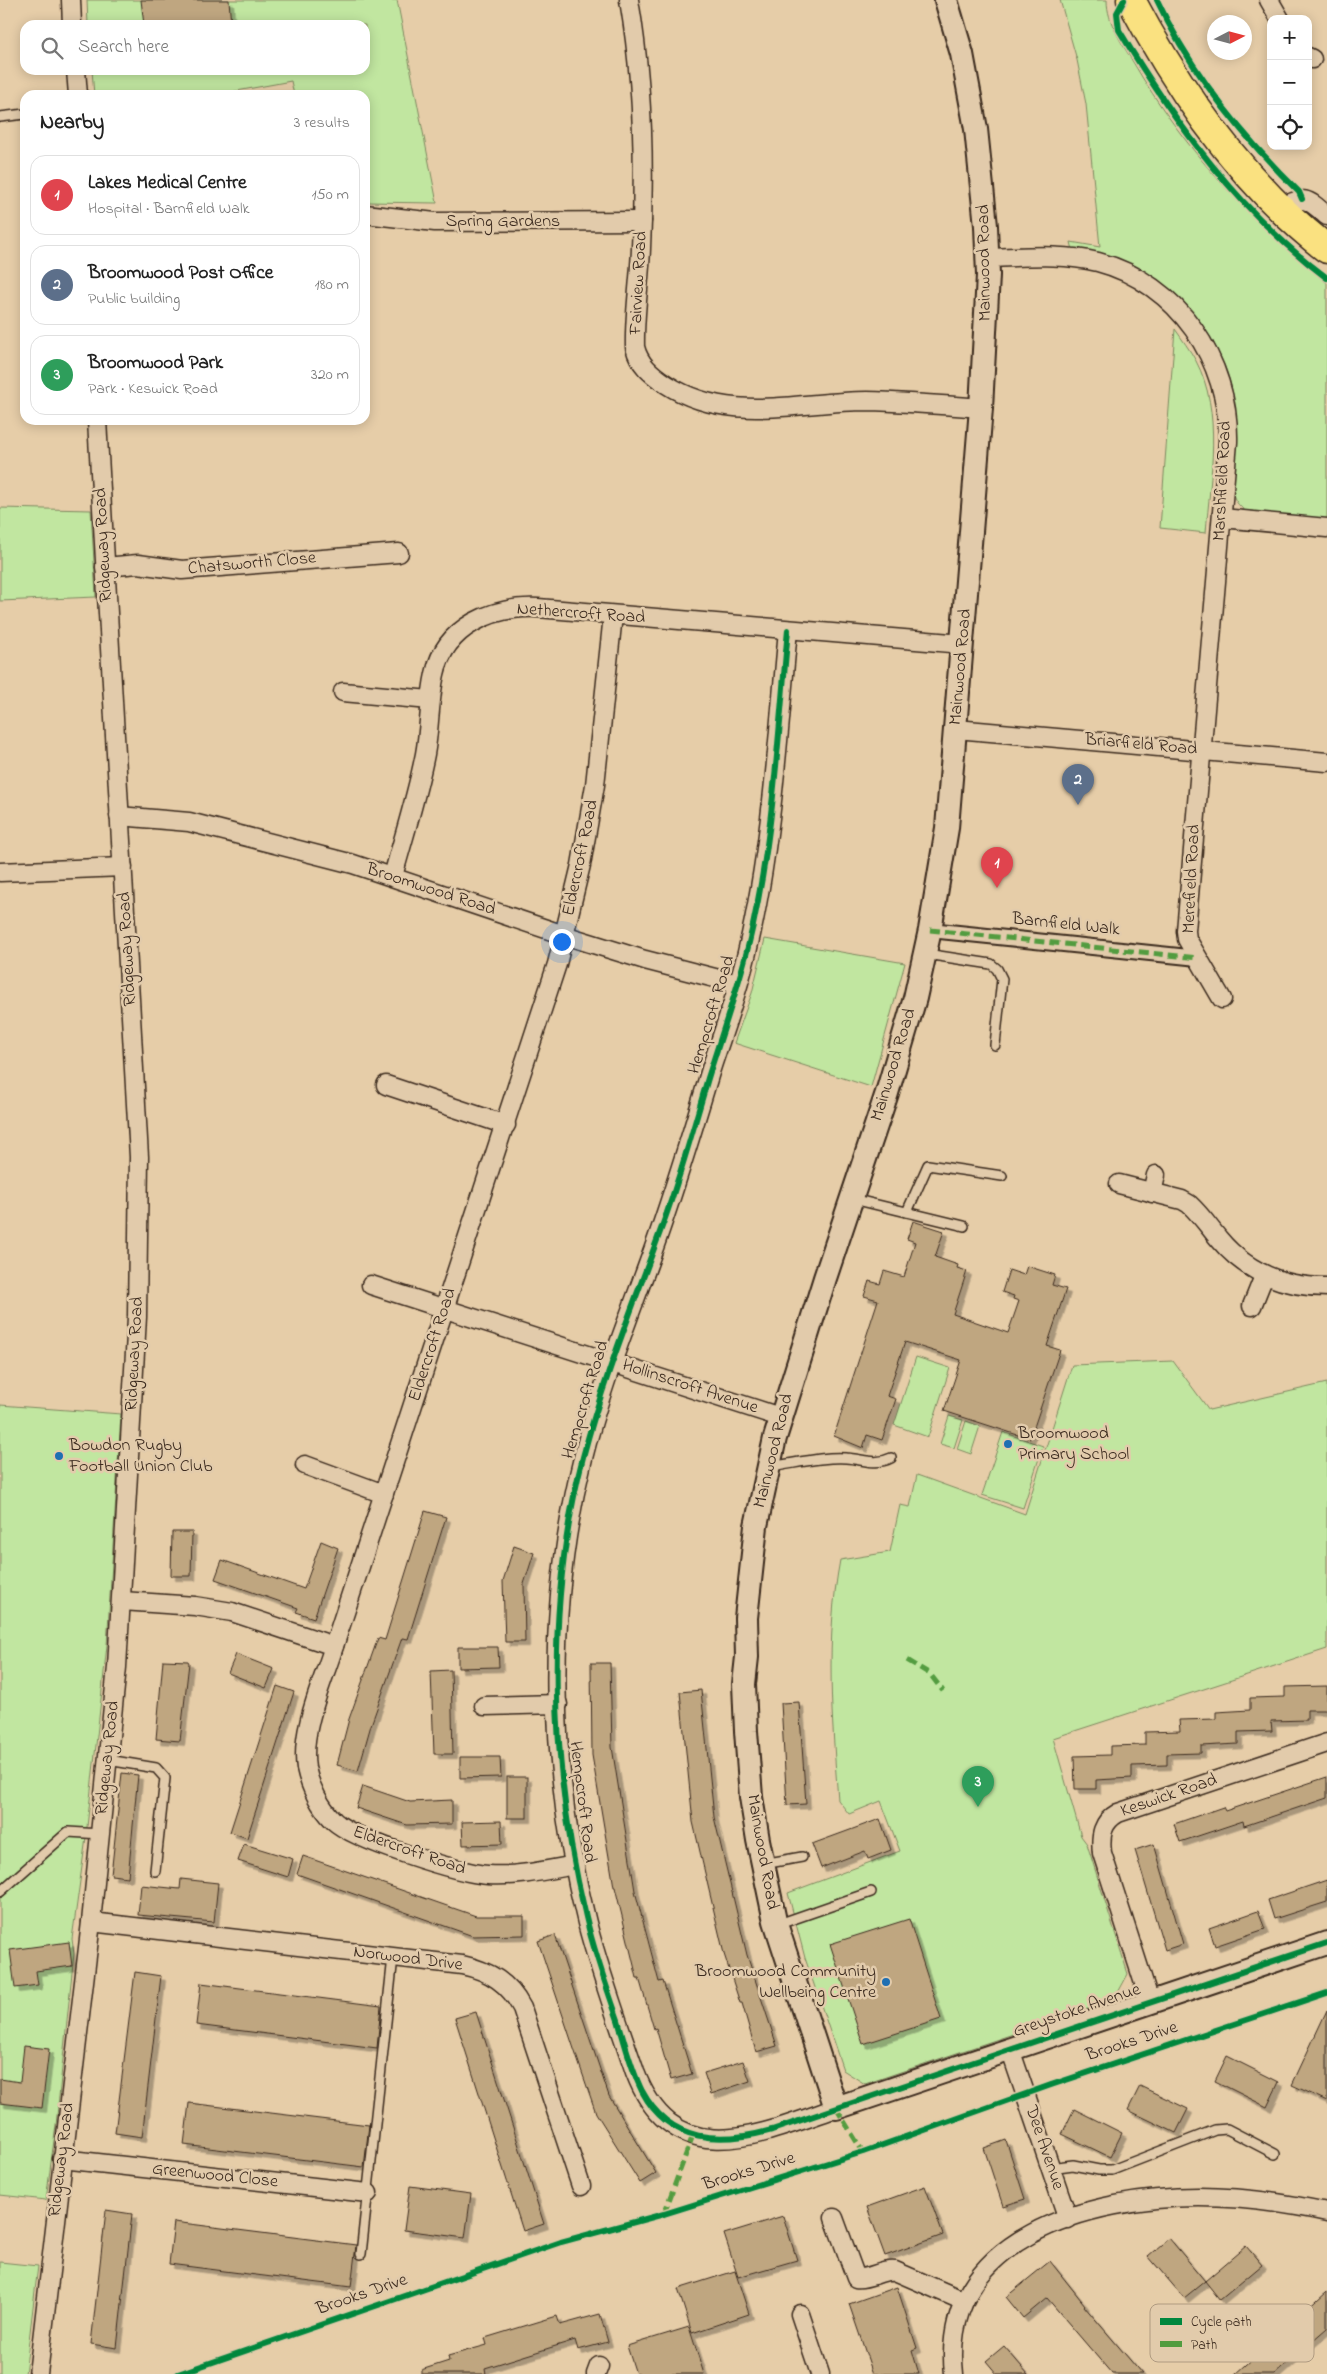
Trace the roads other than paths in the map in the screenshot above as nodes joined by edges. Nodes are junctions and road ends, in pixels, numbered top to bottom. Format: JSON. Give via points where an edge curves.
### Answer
{"nodes":[{"id":1,"x":70,"y":0,"type":"edge"},
{"id":2,"x":629,"y":0,"type":"edge"},
{"id":3,"x":946,"y":0,"type":"edge"},
{"id":4,"x":1131,"y":0,"type":"edge"},
{"id":5,"x":1269,"y":0,"type":"edge"},
{"id":6,"x":1278,"y":15,"type":"edge"},
{"id":7,"x":72,"y":20,"type":"edge"},
{"id":8,"x":76,"y":75,"type":"edge"},
{"id":9,"x":78,"y":90,"type":"edge"},
{"id":10,"x":20,"y":115,"type":"edge"},
{"id":11,"x":0,"y":117,"type":"edge"},
{"id":12,"x":1281,"y":209,"type":"junction"},
{"id":13,"x":370,"y":215,"type":"edge"},
{"id":14,"x":1327,"y":216,"type":"edge"},
{"id":15,"x":642,"y":221,"type":"junction"},
{"id":16,"x":1327,"y":249,"type":"edge"},
{"id":17,"x":988,"y":258,"type":"junction"},
{"id":18,"x":981,"y":408,"type":"junction"},
{"id":19,"x":97,"y":425,"type":"edge"},
{"id":20,"x":1222,"y":518,"type":"junction"},
{"id":21,"x":1327,"y":528,"type":"edge"},
{"id":22,"x":399,"y":553,"type":"dead end"},
{"id":23,"x":105,"y":567,"type":"junction"},
{"id":24,"x":613,"y":615,"type":"junction"},
{"id":25,"x":788,"y":630,"type":"junction"},
{"id":26,"x":963,"y":644,"type":"junction"},
{"id":27,"x":341,"y":691,"type":"dead end"},
{"id":28,"x":430,"y":700,"type":"junction"},
{"id":29,"x":956,"y":729,"type":"junction"},
{"id":30,"x":1201,"y":751,"type":"junction"},
{"id":31,"x":1327,"y":762,"type":"edge"},
{"id":32,"x":119,"y":816,"type":"junction"},
{"id":33,"x":123,"y":867,"type":"junction"},
{"id":34,"x":0,"y":872,"type":"edge"},
{"id":35,"x":393,"y":876,"type":"junction"},
{"id":36,"x":930,"y":930,"type":"junction"},
{"id":37,"x":564,"y":935,"type":"junction"},
{"id":38,"x":925,"y":954,"type":"junction"},
{"id":39,"x":1198,"y":958,"type":"junction"},
{"id":40,"x":738,"y":984,"type":"junction"},
{"id":41,"x":1222,"y":999,"type":"dead end"},
{"id":42,"x":994,"y":1045,"type":"dead end"},
{"id":43,"x":383,"y":1083,"type":"dead end"},
{"id":44,"x":506,"y":1124,"type":"junction"},
{"id":45,"x":1002,"y":1176,"type":"dead end"},
{"id":46,"x":1156,"y":1176,"type":"dead end"},
{"id":47,"x":1119,"y":1184,"type":"dead end"},
{"id":48,"x":1152,"y":1193,"type":"junction"},
{"id":49,"x":852,"y":1199,"type":"junction"},
{"id":50,"x":908,"y":1212,"type":"junction"},
{"id":51,"x":964,"y":1226,"type":"dead end"},
{"id":52,"x":1264,"y":1276,"type":"junction"},
{"id":53,"x":368,"y":1284,"type":"dead end"},
{"id":54,"x":1327,"y":1287,"type":"edge"},
{"id":55,"x":1252,"y":1306,"type":"dead end"},
{"id":56,"x":445,"y":1308,"type":"junction"},
{"id":57,"x":613,"y":1362,"type":"junction"},
{"id":58,"x":780,"y":1417,"type":"junction"},
{"id":59,"x":892,"y":1458,"type":"dead end"},
{"id":60,"x":302,"y":1464,"type":"dead end"},
{"id":61,"x":768,"y":1467,"type":"junction"},
{"id":62,"x":384,"y":1494,"type":"junction"},
{"id":63,"x":122,"y":1601,"type":"junction"},
{"id":64,"x":334,"y":1646,"type":"junction"},
{"id":65,"x":558,"y":1704,"type":"junction"},
{"id":66,"x":481,"y":1705,"type":"dead end"},
{"id":67,"x":1327,"y":1743,"type":"edge"},
{"id":68,"x":108,"y":1760,"type":"junction"},
{"id":69,"x":101,"y":1834,"type":"junction"},
{"id":70,"x":802,"y":1857,"type":"dead end"},
{"id":71,"x":763,"y":1864,"type":"junction"},
{"id":72,"x":575,"y":1865,"type":"junction"},
{"id":73,"x":155,"y":1871,"type":"dead end"},
{"id":74,"x":0,"y":1892,"type":"edge"},
{"id":75,"x":871,"y":1892,"type":"dead end"},
{"id":76,"x":91,"y":1922,"type":"junction"},
{"id":77,"x":776,"y":1925,"type":"junction"},
{"id":78,"x":1327,"y":1942,"type":"edge"},
{"id":79,"x":393,"y":1957,"type":"junction"},
{"id":80,"x":1150,"y":2002,"type":"junction"},
{"id":81,"x":1010,"y":2049,"type":"junction"},
{"id":82,"x":836,"y":2108,"type":"junction"},
{"id":83,"x":1275,"y":2154,"type":"dead end"},
{"id":84,"x":62,"y":2159,"type":"junction"},
{"id":85,"x":1050,"y":2168,"type":"junction"},
{"id":86,"x":581,"y":2186,"type":"dead end"},
{"id":87,"x":368,"y":2193,"type":"junction"},
{"id":88,"x":1327,"y":2212,"type":"edge"},
{"id":89,"x":834,"y":2218,"type":"dead end"},
{"id":90,"x":1068,"y":2219,"type":"junction"},
{"id":91,"x":361,"y":2254,"type":"dead end"},
{"id":92,"x":964,"y":2301,"type":"junction"},
{"id":93,"x":800,"y":2314,"type":"dead end"},
{"id":94,"x":38,"y":2374,"type":"edge"},
{"id":95,"x":820,"y":2374,"type":"edge"},
{"id":96,"x":954,"y":2374,"type":"edge"}],
"edges":[{"from":1,"to":7,"type":"street"},
{"from":2,"to":15,"type":"street","name":"Fairview Road","via":[[640,105]]},
{"from":3,"to":17,"type":"street","name":"Mainwood Road","via":[[962,54],[976,129]]},
{"from":4,"to":12,"type":"highway","via":[[1191,101],[1230,153]]},
{"from":5,"to":6,"type":"street"},
{"from":8,"to":9,"type":"street"},
{"from":10,"to":11,"type":"lane"},
{"from":12,"to":14,"type":"street","via":[[1302,199],[1312,202]]},
{"from":12,"to":16,"type":"highway"},
{"from":13,"to":15,"type":"street","name":"Spring Gardens","via":[[435,222]]},
{"from":15,"to":18,"type":"street","name":"Fairview Road","via":[[635,347],[647,369],[674,388],[709,403],[743,409],[866,401]]},
{"from":17,"to":18,"type":"street","name":"Mainwood Road"},
{"from":17,"to":20,"type":"street","name":"Marshfield Road","via":[[1072,257],[1113,267],[1152,287],[1190,323],[1212,359],[1227,408],[1228,442]]},
{"from":18,"to":26,"type":"street","name":"Mainwood Road"},
{"from":19,"to":23,"type":"street","name":"Ridgeway Road"},
{"from":20,"to":21,"type":"street"},
{"from":20,"to":30,"type":"street","name":"Marshfield Road"},
{"from":22,"to":23,"type":"street","name":"Chatsworth Close","via":[[182,570],[145,565]]},
{"from":23,"to":32,"type":"street","name":"Ridgeway Road"},
{"from":24,"to":25,"type":"street","name":"Nethercroft Road"},
{"from":24,"to":28,"type":"street","name":"Nethercroft Road","via":[[525,608],[485,615],[460,632],[444,651],[435,672]]},
{"from":24,"to":37,"type":"street","name":"Eldercroft Road","via":[[595,784],[581,865]]},
{"from":25,"to":26,"type":"street","name":"Nethercroft Road"},
{"from":25,"to":40,"type":"street","name":"Hempcroft Road","via":[[762,871]]},
{"from":26,"to":29,"type":"street","name":"Mainwood Road"},
{"from":27,"to":28,"type":"street"},
{"from":28,"to":35,"type":"street","name":"Nethercroft Road","via":[[424,756]]},
{"from":29,"to":30,"type":"street","name":"Briarfield Road"},
{"from":29,"to":36,"type":"street","name":"Mainwood Road","via":[[947,828]]},
{"from":30,"to":31,"type":"street","name":"Briarfield Road"},
{"from":30,"to":39,"type":"street","name":"Merefield Road","via":[[1186,931]]},
{"from":32,"to":33,"type":"street","name":"Ridgeway Road"},
{"from":32,"to":35,"type":"street","name":"Broomwood Road","via":[[189,822]]},
{"from":33,"to":34,"type":"street"},
{"from":33,"to":63,"type":"street","name":"Ridgeway Road","via":[[140,1157],[140,1222]]},
{"from":35,"to":37,"type":"street","name":"Broomwood Road"},
{"from":36,"to":38,"type":"street","name":"Mainwood Road"},
{"from":36,"to":39,"type":"street","name":"Barnfield Walk"},
{"from":37,"to":40,"type":"street","name":"Broomwood Road"},
{"from":37,"to":44,"type":"street","name":"Eldercroft Road","via":[[551,987]]},
{"from":38,"to":42,"type":"lane","via":[[991,964],[997,969],[1002,979]]},
{"from":38,"to":49,"type":"street","name":"Mainwood Road","via":[[887,1093]]},
{"from":39,"to":41,"type":"street","name":"Merefield Road"},
{"from":40,"to":57,"type":"street","name":"Hempcroft Road","via":[[666,1214]]},
{"from":43,"to":44,"type":"street"},
{"from":44,"to":56,"type":"street","name":"Eldercroft Road"},
{"from":45,"to":50,"type":"lane","via":[[928,1165]]},
{"from":46,"to":48,"type":"street"},
{"from":47,"to":48,"type":"street"},
{"from":48,"to":52,"type":"street","via":[[1189,1204],[1236,1256]]},
{"from":49,"to":50,"type":"lane"},
{"from":49,"to":58,"type":"street","name":"Mainwood Road"},
{"from":50,"to":51,"type":"lane"},
{"from":52,"to":54,"type":"street","via":[[1292,1284]]},
{"from":52,"to":55,"type":"street"},
{"from":53,"to":56,"type":"street","name":"Hollinscroft Avenue"},
{"from":56,"to":57,"type":"street","name":"Hollinscroft Avenue"},
{"from":56,"to":62,"type":"street","name":"Eldercroft Road"},
{"from":57,"to":58,"type":"street","name":"Hollinscroft Avenue"},
{"from":57,"to":65,"type":"street","name":"Hempcroft Road","via":[[582,1459],[567,1536],[559,1618]]},
{"from":58,"to":61,"type":"street","name":"Mainwood Road"},
{"from":59,"to":61,"type":"lane","via":[[871,1463],[838,1457]]},
{"from":60,"to":62,"type":"street"},
{"from":61,"to":71,"type":"street","name":"Mainwood Road","via":[[750,1565],[744,1684],[750,1788]]},
{"from":62,"to":64,"type":"street","name":"Eldercroft Road"},
{"from":63,"to":64,"type":"street","via":[[232,1612]]},
{"from":63,"to":68,"type":"street","name":"Ridgeway Road"},
{"from":64,"to":72,"type":"street","name":"Eldercroft Road","via":[[305,1748],[306,1767],[313,1790],[335,1822],[360,1836],[467,1872],[511,1874]]},
{"from":65,"to":66,"type":"street"},
{"from":65,"to":72,"type":"street","name":"Hempcroft Road","via":[[563,1796]]},
{"from":67,"to":80,"type":"street","name":"Keswick Road","via":[[1118,1813],[1105,1823],[1102,1853]]},
{"from":68,"to":69,"type":"street","name":"Ridgeway Road"},
{"from":68,"to":73,"type":"lane","via":[[156,1768],[165,1778]]},
{"from":69,"to":74,"type":"lane","via":[[68,1832]]},
{"from":69,"to":76,"type":"street","name":"Ridgeway Road"},
{"from":70,"to":71,"type":"lane"},
{"from":71,"to":77,"type":"street","name":"Mainwood Road"},
{"from":72,"to":82,"type":"street","name":"Hempcroft Road","via":[[594,1950],[635,2072],[646,2098],[658,2112],[686,2132],[727,2140],[772,2130]]},
{"from":75,"to":77,"type":"lane"},
{"from":76,"to":79,"type":"street","name":"Norwood Drive"},
{"from":76,"to":84,"type":"street","name":"Ridgeway Road"},
{"from":77,"to":82,"type":"street","name":"Mainwood Road"},
{"from":78,"to":80,"type":"street","name":"Greystoke Avenue"},
{"from":79,"to":86,"type":"street","name":"Norwood Drive","via":[[476,1968],[494,1976],[510,1989],[528,2023]]},
{"from":79,"to":87,"type":"lane"},
{"from":80,"to":81,"type":"street","name":"Greystoke Avenue"},
{"from":81,"to":82,"type":"street","name":"Greystoke Avenue"},
{"from":81,"to":85,"type":"street","name":"Dee Avenue"},
{"from":83,"to":85,"type":"lane","via":[[1226,2129],[1112,2170],[1073,2165]]},
{"from":84,"to":87,"type":"street","name":"Greenwood Close"},
{"from":84,"to":94,"type":"street","name":"Ridgeway Road"},
{"from":85,"to":90,"type":"street","name":"Dee Avenue"},
{"from":87,"to":91,"type":"lane"},
{"from":88,"to":90,"type":"street","via":[[1263,2200],[1198,2197],[1132,2203]]},
{"from":89,"to":92,"type":"street","via":[[856,2278],[895,2271]]},
{"from":90,"to":92,"type":"street","via":[[1030,2234],[1000,2253],[976,2280]]},
{"from":92,"to":96,"type":"street","via":[[955,2332]]},
{"from":93,"to":95,"type":"street"}]}
